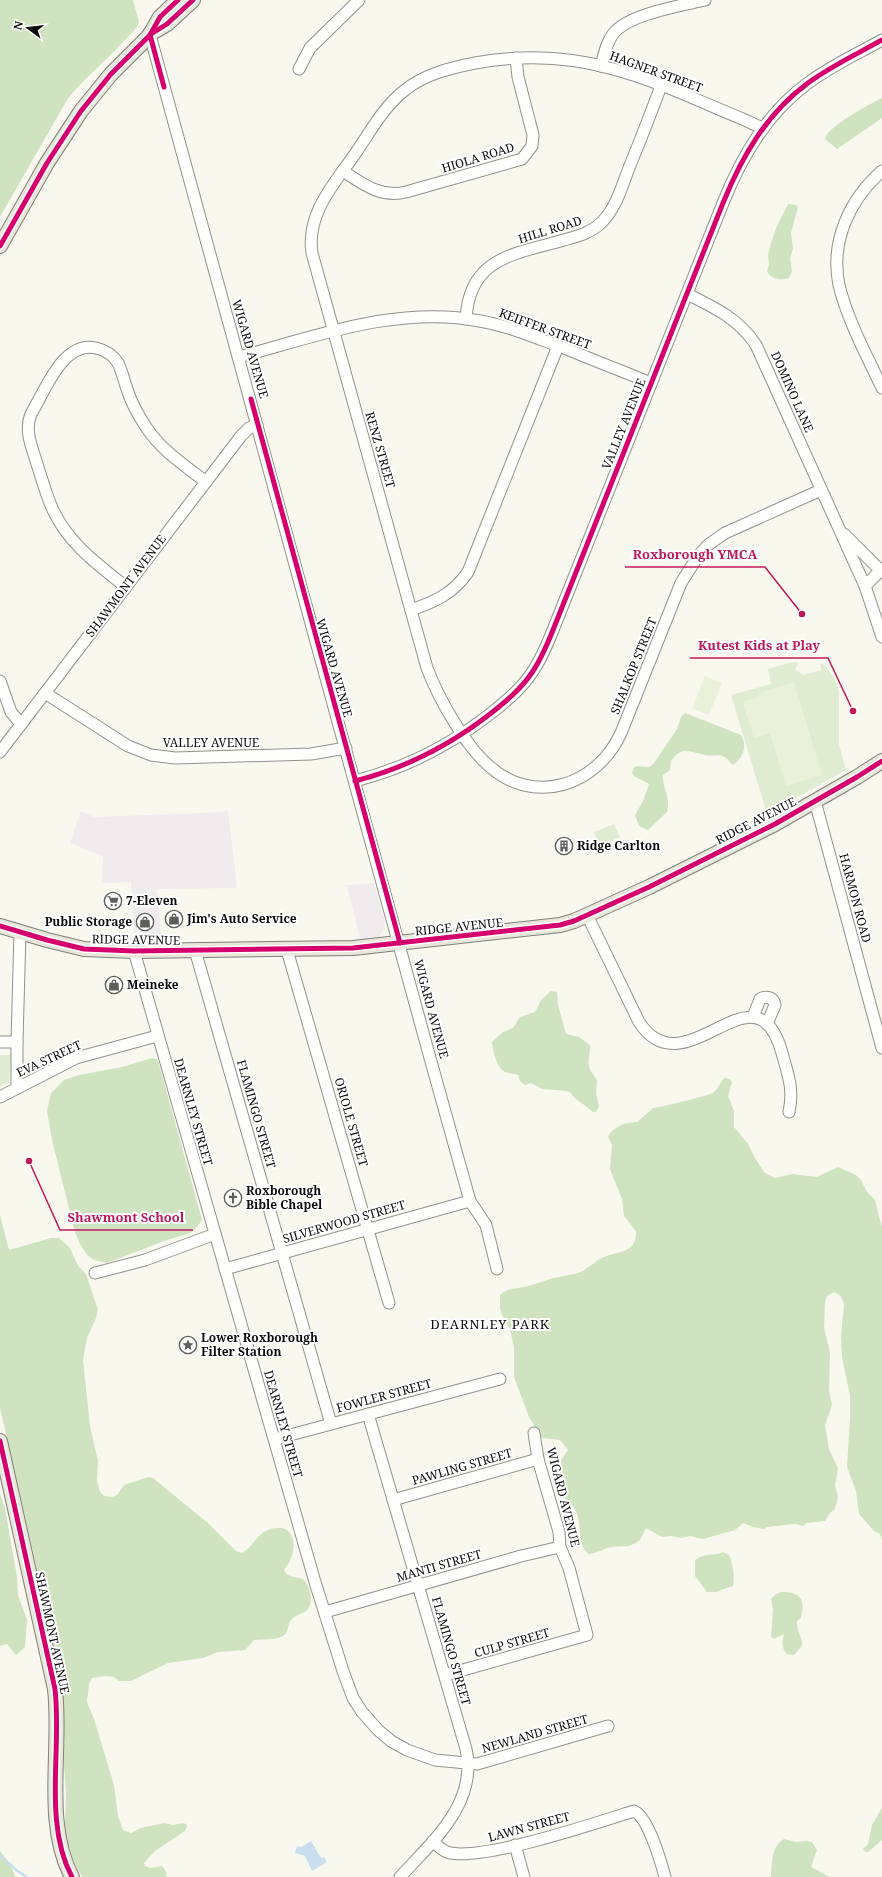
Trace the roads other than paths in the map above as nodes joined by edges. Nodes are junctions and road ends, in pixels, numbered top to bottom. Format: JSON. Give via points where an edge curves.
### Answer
{"nodes":[{"id":1,"x":178,"y":0,"type":"edge"},
{"id":2,"x":193,"y":0,"type":"edge"},
{"id":3,"x":359,"y":0,"type":"edge"},
{"id":4,"x":705,"y":0,"type":"edge"},
{"id":5,"x":150,"y":35,"type":"junction"},
{"id":6,"x":882,"y":40,"type":"edge"},
{"id":7,"x":516,"y":58,"type":"junction"},
{"id":8,"x":601,"y":66,"type":"junction"},
{"id":9,"x":299,"y":69,"type":"dead end"},
{"id":10,"x":661,"y":86,"type":"junction"},
{"id":11,"x":762,"y":128,"type":"junction"},
{"id":12,"x":343,"y":171,"type":"junction"},
{"id":13,"x":882,"y":171,"type":"edge"},
{"id":14,"x":0,"y":246,"type":"edge"},
{"id":15,"x":687,"y":294,"type":"junction"},
{"id":16,"x":466,"y":319,"type":"junction"},
{"id":17,"x":333,"y":331,"type":"junction"},
{"id":18,"x":558,"y":346,"type":"junction"},
{"id":19,"x":239,"y":357,"type":"junction"},
{"id":20,"x":651,"y":383,"type":"junction"},
{"id":21,"x":882,"y":388,"type":"edge"},
{"id":22,"x":257,"y":425,"type":"junction"},
{"id":23,"x":206,"y":482,"type":"junction"},
{"id":24,"x":821,"y":490,"type":"junction"},
{"id":25,"x":839,"y":529,"type":"junction"},
{"id":26,"x":882,"y":571,"type":"edge"},
{"id":27,"x":865,"y":586,"type":"junction"},
{"id":28,"x":126,"y":587,"type":"junction"},
{"id":29,"x":410,"y":610,"type":"junction"},
{"id":30,"x":882,"y":637,"type":"edge"},
{"id":31,"x":1,"y":686,"type":"edge"},
{"id":32,"x":45,"y":693,"type":"junction"},
{"id":33,"x":21,"y":724,"type":"junction"},
{"id":34,"x":463,"y":734,"type":"junction"},
{"id":35,"x":346,"y":748,"type":"junction"},
{"id":36,"x":0,"y":752,"type":"edge"},
{"id":37,"x":882,"y":761,"type":"edge"},
{"id":38,"x":355,"y":781,"type":"junction"},
{"id":39,"x":815,"y":801,"type":"junction"},
{"id":40,"x":587,"y":915,"type":"junction"},
{"id":41,"x":0,"y":926,"type":"edge"},
{"id":42,"x":20,"y":932,"type":"junction"},
{"id":43,"x":400,"y":943,"type":"junction"},
{"id":44,"x":195,"y":950,"type":"junction"},
{"id":45,"x":287,"y":950,"type":"junction"},
{"id":46,"x":134,"y":951,"type":"junction"},
{"id":47,"x":753,"y":1018,"type":"junction"},
{"id":48,"x":767,"y":1024,"type":"junction"},
{"id":49,"x":157,"y":1036,"type":"junction"},
{"id":50,"x":0,"y":1042,"type":"edge"},
{"id":51,"x":16,"y":1042,"type":"junction"},
{"id":52,"x":882,"y":1048,"type":"edge"},
{"id":53,"x":17,"y":1088,"type":"junction"},
{"id":54,"x":0,"y":1097,"type":"edge"},
{"id":55,"x":789,"y":1112,"type":"dead end"},
{"id":56,"x":470,"y":1201,"type":"junction"},
{"id":57,"x":369,"y":1229,"type":"junction"},
{"id":58,"x":215,"y":1234,"type":"junction"},
{"id":59,"x":282,"y":1253,"type":"junction"},
{"id":60,"x":225,"y":1269,"type":"junction"},
{"id":61,"x":497,"y":1269,"type":"dead end"},
{"id":62,"x":95,"y":1273,"type":"dead end"},
{"id":63,"x":389,"y":1302,"type":"dead end"},
{"id":64,"x":500,"y":1379,"type":"dead end"},
{"id":65,"x":368,"y":1414,"type":"junction"},
{"id":66,"x":331,"y":1424,"type":"junction"},
{"id":67,"x":534,"y":1433,"type":"dead end"},
{"id":68,"x":274,"y":1439,"type":"junction"},
{"id":69,"x":0,"y":1441,"type":"edge"},
{"id":70,"x":538,"y":1459,"type":"junction"},
{"id":71,"x":393,"y":1500,"type":"junction"},
{"id":72,"x":560,"y":1547,"type":"junction"},
{"id":73,"x":418,"y":1586,"type":"junction"},
{"id":74,"x":325,"y":1612,"type":"junction"},
{"id":75,"x":587,"y":1635,"type":"joint"},
{"id":76,"x":445,"y":1675,"type":"junction"},
{"id":77,"x":608,"y":1726,"type":"dead end"},
{"id":78,"x":469,"y":1764,"type":"junction"},
{"id":79,"x":433,"y":1841,"type":"junction"},
{"id":80,"x":515,"y":1845,"type":"junction"},
{"id":81,"x":72,"y":1877,"type":"edge"},
{"id":82,"x":400,"y":1877,"type":"edge"},
{"id":83,"x":524,"y":1877,"type":"edge"},
{"id":84,"x":665,"y":1877,"type":"edge"}],
"edges":[{"from":1,"to":5,"type":"main road","via":[[160,17]]},
{"from":2,"to":5,"type":"main road","via":[[167,24]]},
{"from":3,"to":9,"type":"street","via":[[310,48]]},
{"from":4,"to":8,"type":"street","via":[[636,18],[623,24],[609,40]]},
{"from":5,"to":14,"type":"main road","via":[[111,74],[82,111],[47,164]]},
{"from":5,"to":19,"type":"street","name":"WIGARD AVENUE"},
{"from":6,"to":11,"type":"street","name":"VALLEY AVENUE","via":[[809,82]]},
{"from":7,"to":8,"type":"street","name":"HAGNER STREET","via":[[557,59]]},
{"from":7,"to":12,"type":"street","name":"HAGNER STREET","via":[[446,70],[409,87],[388,106]]},
{"from":7,"to":12,"type":"street","name":"HIOLA ROAD","via":[[518,77],[533,135],[532,146],[522,158],[393,194],[375,191]]},
{"from":8,"to":10,"type":"street","name":"HAGNER STREET"},
{"from":10,"to":11,"type":"street","name":"HAGNER STREET"},
{"from":10,"to":16,"type":"street","name":"HILL ROAD","via":[[617,198],[607,216],[584,234],[508,256],[493,263],[481,273],[472,287]]},
{"from":11,"to":15,"type":"street","name":"VALLEY AVENUE","via":[[732,180]]},
{"from":12,"to":17,"type":"street","name":"RENZ STREET","via":[[319,208],[311,233],[312,253]]},
{"from":13,"to":21,"type":"street","via":[[862,191],[848,214],[840,237],[837,265],[843,301]]},
{"from":15,"to":20,"type":"street","name":"VALLEY AVENUE"},
{"from":15,"to":24,"type":"street","name":"DOMINO LANE","via":[[726,314],[741,326],[753,342]]},
{"from":16,"to":17,"type":"street","name":"KEIFFER STREET","via":[[434,316],[403,318]]},
{"from":16,"to":18,"type":"street","name":"KEIFFER STREET","via":[[503,326]]},
{"from":17,"to":19,"type":"street","name":"KEIFFER STREET"},
{"from":17,"to":29,"type":"street","name":"RENZ STREET"},
{"from":18,"to":20,"type":"street","name":"KEIFFER STREET"},
{"from":18,"to":29,"type":"street","via":[[468,572],[444,597]]},
{"from":19,"to":22,"type":"street","name":"WIGARD AVENUE"},
{"from":20,"to":34,"type":"street","name":"VALLEY AVENUE","via":[[540,660],[513,695]]},
{"from":22,"to":23,"type":"street","name":"SHAWMONT AVENUE","via":[[249,428],[241,436]]},
{"from":22,"to":35,"type":"street","name":"WIGARD AVENUE"},
{"from":23,"to":28,"type":"street","name":"SHAWMONT AVENUE"},
{"from":23,"to":28,"type":"street","via":[[167,452],[152,436],[133,404],[118,364],[103,350],[93,347],[82,348],[66,356],[31,414],[27,430],[50,503],[65,530],[86,555]]},
{"from":24,"to":25,"type":"street","name":"DOMINO LANE"},
{"from":24,"to":34,"type":"street","name":"SHALKOP STREET","via":[[725,533],[698,556],[681,583],[618,741],[606,759],[589,773],[560,785],[521,783],[502,776],[488,765]]},
{"from":25,"to":26,"type":"street","name":"DOMINO LANE"},
{"from":25,"to":27,"type":"street","name":"DOMINO LANE"},
{"from":26,"to":27,"type":"street"},
{"from":27,"to":30,"type":"street","name":"DOMINO LANE"},
{"from":28,"to":32,"type":"street","name":"SHAWMONT AVENUE"},
{"from":29,"to":34,"type":"street","name":"RENZ STREET","via":[[433,684]]},
{"from":31,"to":33,"type":"street","via":[[11,712]]},
{"from":32,"to":33,"type":"street","name":"SHAWMONT AVENUE"},
{"from":32,"to":35,"type":"street","name":"VALLEY AVENUE","via":[[128,746],[151,755],[175,758],[311,754]]},
{"from":33,"to":36,"type":"street","name":"SHAWMONT AVENUE"},
{"from":34,"to":38,"type":"street","name":"VALLEY AVENUE","via":[[434,753]]},
{"from":35,"to":38,"type":"street","name":"WIGARD AVENUE"},
{"from":37,"to":39,"type":"main road","name":"RIDGE AVENUE"},
{"from":38,"to":43,"type":"street","name":"WIGARD AVENUE"},
{"from":39,"to":40,"type":"main road","name":"RIDGE AVENUE","via":[[698,863]]},
{"from":39,"to":52,"type":"street","name":"HARMON ROAD"},
{"from":40,"to":43,"type":"main road","name":"RIDGE AVENUE","via":[[568,923],[539,929]]},
{"from":40,"to":47,"type":"street","via":[[639,1022],[652,1036],[671,1043],[684,1043],[736,1019]]},
{"from":41,"to":42,"type":"main road","name":"RIDGE AVENUE"},
{"from":42,"to":46,"type":"main road","name":"RIDGE AVENUE","via":[[84,949]]},
{"from":42,"to":51,"type":"street"},
{"from":43,"to":45,"type":"main road","name":"RIDGE AVENUE","via":[[353,948]]},
{"from":43,"to":56,"type":"street","name":"WIGARD AVENUE"},
{"from":44,"to":45,"type":"main road","name":"RIDGE AVENUE"},
{"from":44,"to":46,"type":"main road","name":"RIDGE AVENUE"},
{"from":44,"to":59,"type":"street","name":"FLAMINGO STREET"},
{"from":45,"to":57,"type":"street","name":"ORIOLE STREET"},
{"from":46,"to":49,"type":"street","name":"DEARNLEY STREET"},
{"from":47,"to":48,"type":"street"},
{"from":47,"to":48,"type":"street","via":[[760,999],[770,997],[775,1005]]},
{"from":48,"to":55,"type":"street","via":[[779,1042],[792,1087]]},
{"from":49,"to":53,"type":"street","name":"EVA STREET","via":[[76,1058]]},
{"from":49,"to":58,"type":"street","name":"DEARNLEY STREET"},
{"from":50,"to":51,"type":"street"},
{"from":51,"to":53,"type":"street"},
{"from":53,"to":54,"type":"street","name":"EVA STREET"},
{"from":56,"to":57,"type":"street","name":"SILVERWOOD STREET"},
{"from":56,"to":61,"type":"street","name":"WIGARD AVENUE","via":[[486,1225]]},
{"from":57,"to":59,"type":"street","name":"SILVERWOOD STREET"},
{"from":57,"to":63,"type":"street","name":"ORIOLE STREET"},
{"from":58,"to":60,"type":"street","name":"DEARNLEY STREET"},
{"from":58,"to":62,"type":"street","via":[[145,1260]]},
{"from":59,"to":60,"type":"street","name":"SILVERWOOD STREET"},
{"from":59,"to":66,"type":"street","name":"FLAMINGO STREET"},
{"from":60,"to":68,"type":"street","name":"DEARNLEY STREET"},
{"from":64,"to":65,"type":"street","name":"FOWLER STREET"},
{"from":65,"to":66,"type":"street","name":"FOWLER STREET"},
{"from":65,"to":71,"type":"street","name":"FLAMINGO STREET"},
{"from":66,"to":68,"type":"street","name":"FOWLER STREET"},
{"from":67,"to":70,"type":"street","name":"WIGARD AVENUE"},
{"from":68,"to":74,"type":"street","name":"DEARNLEY STREET"},
{"from":69,"to":81,"type":"main road","name":"SHAWMONT AVENUE","via":[[55,1689],[56,1819],[61,1847]]},
{"from":70,"to":71,"type":"street","name":"PAWLING STREET"},
{"from":70,"to":72,"type":"street","name":"WIGARD AVENUE","via":[[559,1532]]},
{"from":71,"to":73,"type":"street","name":"FLAMINGO STREET"},
{"from":72,"to":73,"type":"street","name":"MANTI STREET"},
{"from":72,"to":75,"type":"street","name":"WIGARD AVENUE","via":[[569,1568]]},
{"from":73,"to":74,"type":"street","name":"MANTI STREET"},
{"from":73,"to":76,"type":"street","name":"FLAMINGO STREET"},
{"from":74,"to":78,"type":"street","name":"DEARNLEY STREET","via":[[349,1690],[372,1725],[391,1741],[414,1754],[435,1760]]},
{"from":75,"to":76,"type":"street","name":"CULP STREET"},
{"from":76,"to":78,"type":"street","name":"FLAMINGO STREET"},
{"from":77,"to":78,"type":"street","name":"NEWLAND STREET","via":[[479,1764]]},
{"from":78,"to":79,"type":"street","name":"FLAMINGO STREET","via":[[457,1809]]},
{"from":79,"to":80,"type":"street","name":"LAWN STREET","via":[[443,1850],[452,1853],[483,1852]]},
{"from":79,"to":82,"type":"street","name":"FLAMINGO STREET"},
{"from":80,"to":83,"type":"street"},
{"from":80,"to":84,"type":"street","name":"LAWN STREET","via":[[634,1811],[642,1818]]}]}
